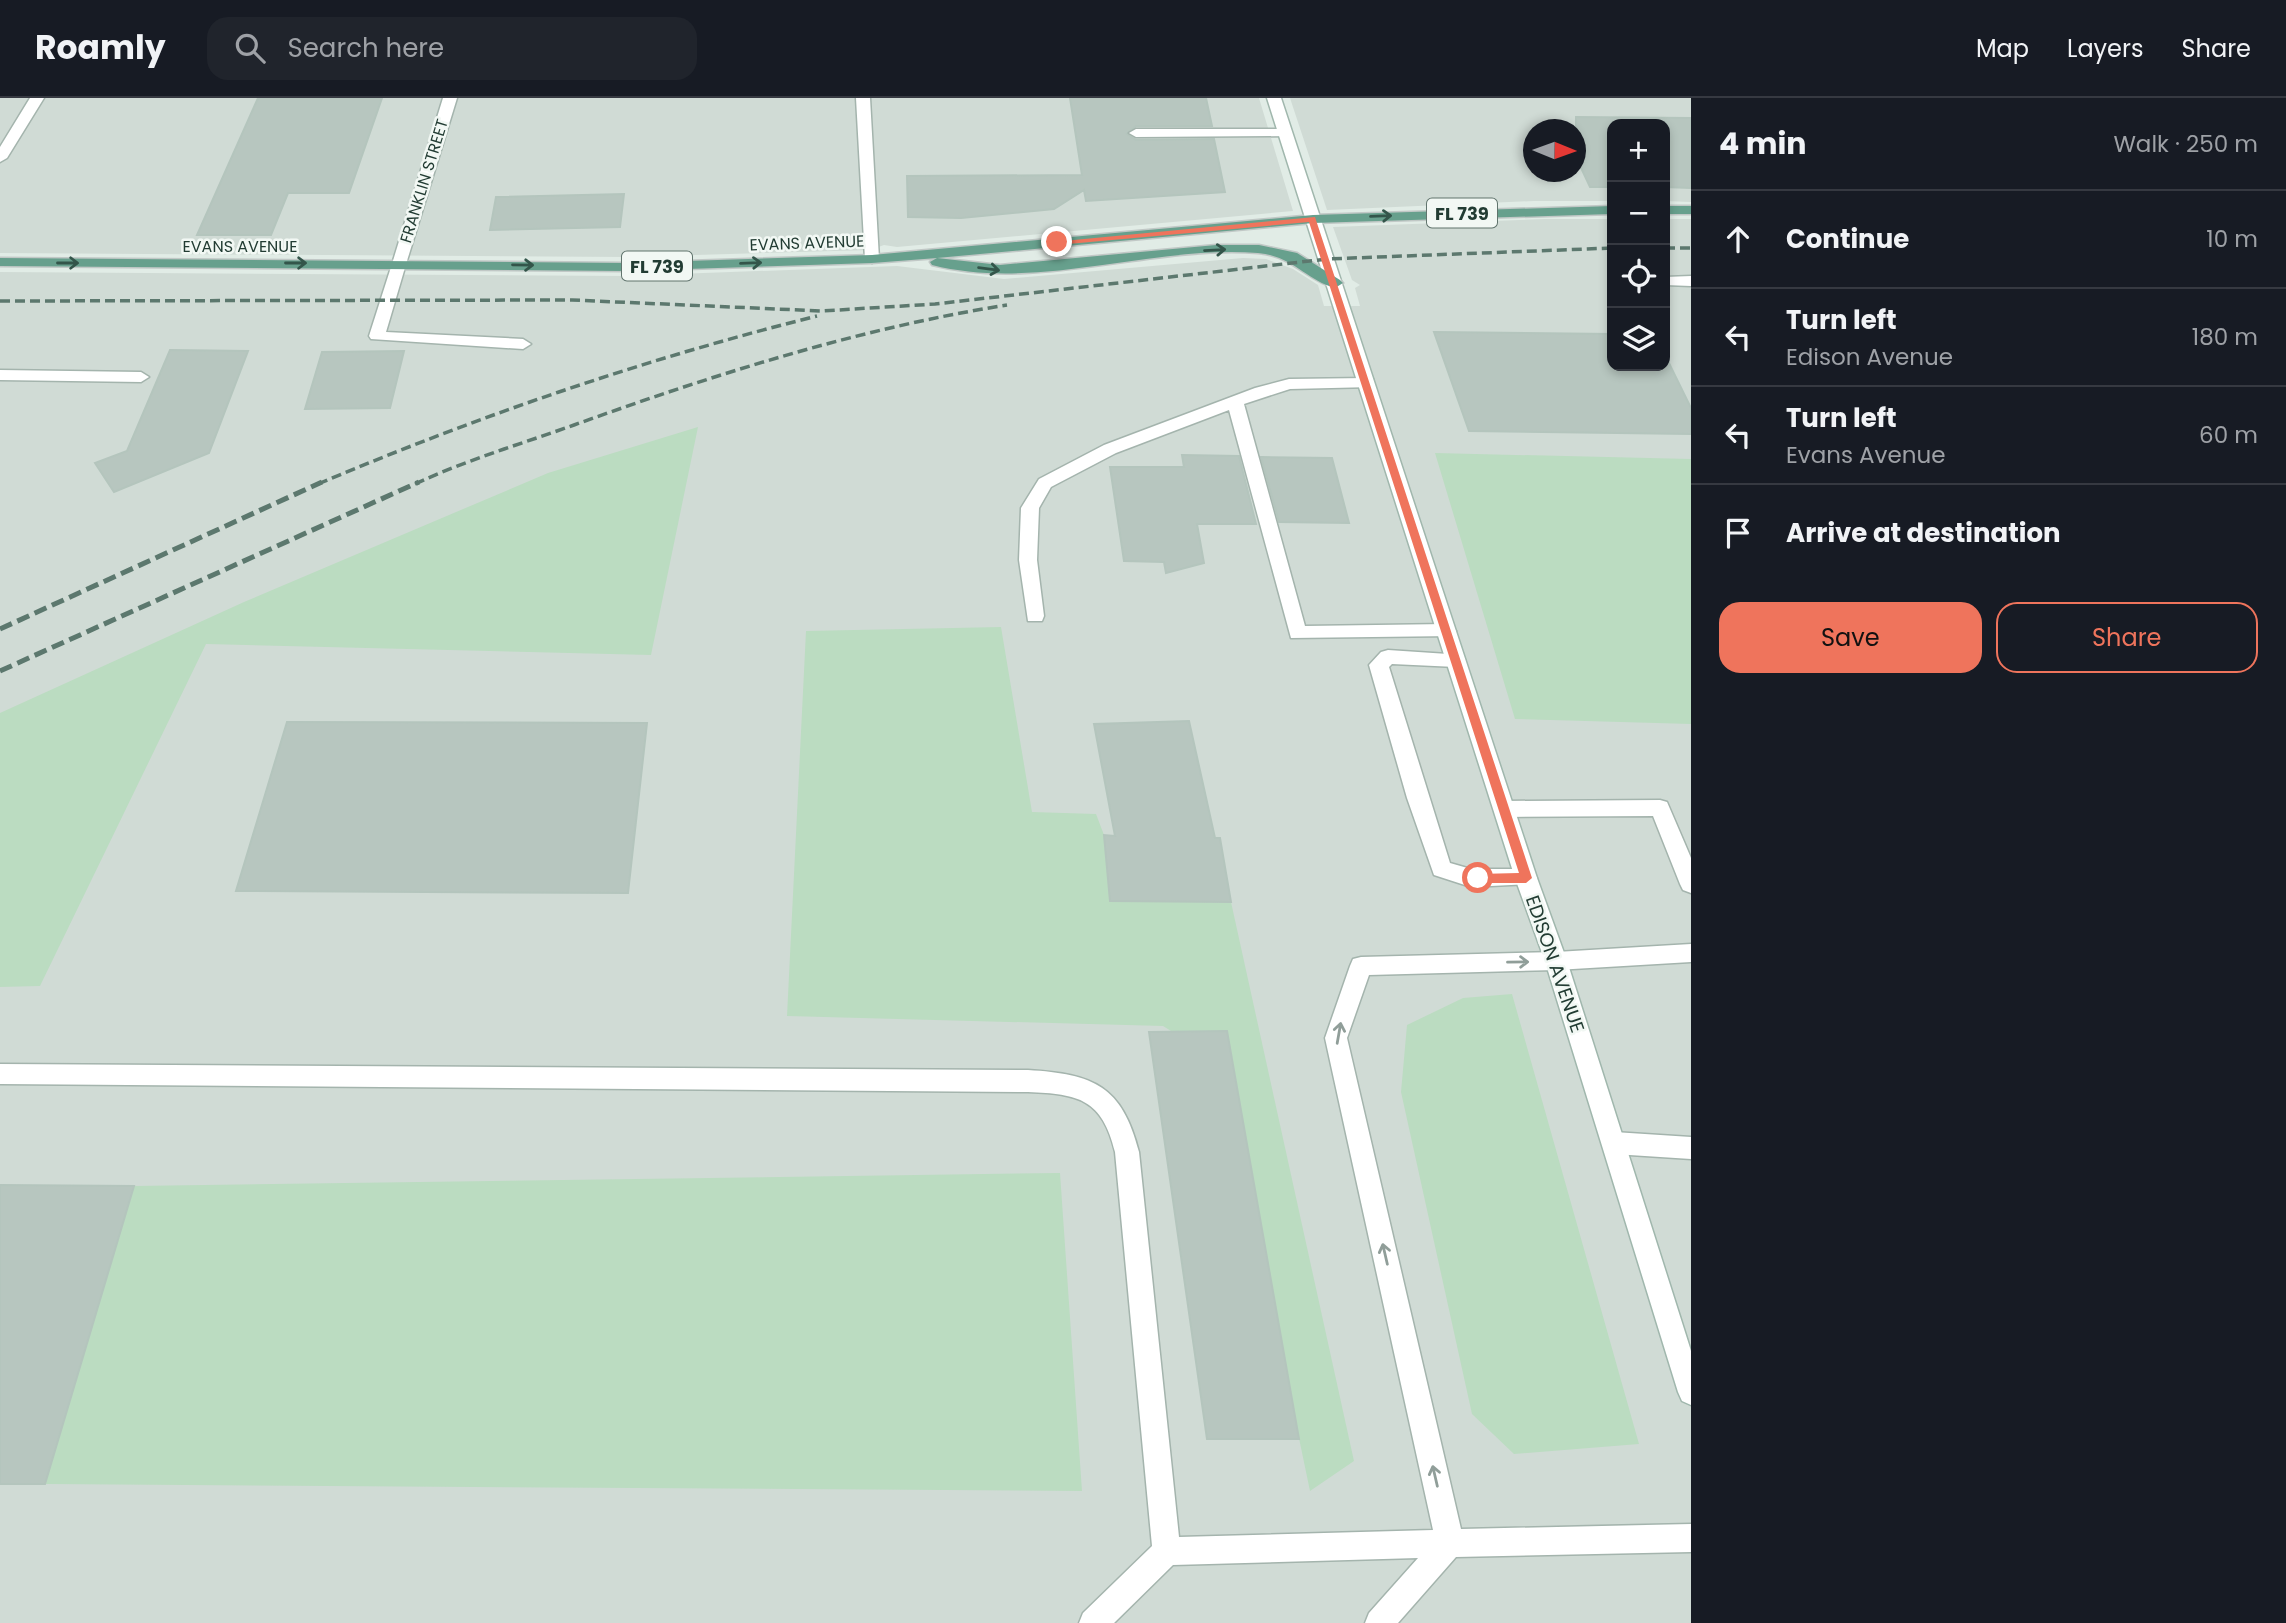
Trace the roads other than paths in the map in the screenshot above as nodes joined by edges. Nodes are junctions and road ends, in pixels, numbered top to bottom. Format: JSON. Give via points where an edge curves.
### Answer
{"nodes":[{"id":1,"x":37,"y":98,"type":"edge"},
{"id":2,"x":450,"y":98,"type":"edge"},
{"id":3,"x":863,"y":98,"type":"edge"},
{"id":4,"x":1275,"y":98,"type":"edge"},
{"id":5,"x":1136,"y":133,"type":"dead end"},
{"id":6,"x":1285,"y":133,"type":"junction"},
{"id":7,"x":0,"y":158,"type":"edge"},
{"id":8,"x":1607,"y":210,"type":"edge"},
{"id":9,"x":1670,"y":210,"type":"edge"},
{"id":10,"x":1691,"y":210,"type":"edge"},
{"id":11,"x":1312,"y":219,"type":"junction"},
{"id":12,"x":897,"y":257,"type":"junction"},
{"id":13,"x":872,"y":259,"type":"junction"},
{"id":14,"x":0,"y":262,"type":"edge"},
{"id":15,"x":399,"y":264,"type":"junction"},
{"id":16,"x":1670,"y":281,"type":"edge"},
{"id":17,"x":1691,"y":281,"type":"edge"},
{"id":18,"x":1335,"y":282,"type":"junction"},
{"id":19,"x":523,"y":344,"type":"dead end"},
{"id":20,"x":0,"y":375,"type":"edge"},
{"id":21,"x":141,"y":377,"type":"dead end"},
{"id":22,"x":1367,"y":383,"type":"junction"},
{"id":23,"x":1235,"y":401,"type":"junction"},
{"id":24,"x":1035,"y":617,"type":"dead end"},
{"id":25,"x":1447,"y":631,"type":"junction"},
{"id":26,"x":1456,"y":660,"type":"junction"},
{"id":27,"x":1504,"y":809,"type":"junction"},
{"id":28,"x":1526,"y":878,"type":"junction"},
{"id":29,"x":1691,"y":884,"type":"edge"},
{"id":30,"x":1691,"y":953,"type":"edge"},
{"id":31,"x":1556,"y":961,"type":"junction"},
{"id":32,"x":0,"y":1074,"type":"edge"},
{"id":33,"x":1614,"y":1143,"type":"junction"},
{"id":34,"x":1691,"y":1148,"type":"edge"},
{"id":35,"x":1691,"y":1391,"type":"edge"},
{"id":36,"x":1691,"y":1538,"type":"edge"},
{"id":37,"x":1450,"y":1543,"type":"junction"},
{"id":38,"x":1167,"y":1550,"type":"junction"},
{"id":39,"x":1093,"y":1623,"type":"edge"},
{"id":40,"x":1379,"y":1623,"type":"edge"}],
"edges":[{"from":1,"to":7,"type":"street"},
{"from":2,"to":15,"type":"street","name":"FRANKLIN STREET"},
{"from":3,"to":13,"type":"street"},
{"from":4,"to":6,"type":"street","name":"EDISON AVENUE"},
{"from":5,"to":6,"type":"street"},
{"from":6,"to":11,"type":"street","name":"EDISON AVENUE"},
{"from":11,"to":8,"type":"main road","name":"EVANS AVENUE","number":"FL 739","one_way":true},
{"from":9,"to":10,"type":"main road"},
{"from":11,"to":12,"type":"main road","name":"EVANS AVENUE","number":"FL 739"},
{"from":11,"to":18,"type":"street","name":"EDISON AVENUE"},
{"from":12,"to":13,"type":"main road","name":"EVANS AVENUE","number":"FL 739"},
{"from":12,"to":18,"type":"main road","one_way":true,"via":[[1000,270],[1259,249],[1292,256]]},
{"from":15,"to":13,"type":"main road","name":"EVANS AVENUE","number":"FL 739","one_way":true,"via":[[625,267]]},
{"from":14,"to":15,"type":"main road","name":"EVANS AVENUE","number":"FL 739","one_way":true},
{"from":15,"to":19,"type":"street","name":"FRANKLIN STREET","via":[[377,336]]},
{"from":16,"to":17,"type":"street"},
{"from":18,"to":22,"type":"street","name":"EDISON AVENUE"},
{"from":20,"to":21,"type":"street"},
{"from":22,"to":23,"type":"street","via":[[1289,384]]},
{"from":22,"to":25,"type":"street","name":"EDISON AVENUE"},
{"from":23,"to":24,"type":"street","via":[[1110,449],[1045,483],[1030,508],[1028,561]]},
{"from":23,"to":25,"type":"street","via":[[1298,633]]},
{"from":25,"to":26,"type":"street","name":"EDISON AVENUE"},
{"from":26,"to":27,"type":"street","name":"EDISON AVENUE"},
{"from":26,"to":28,"type":"street","via":[[1388,657],[1379,665],[1417,798],[1441,869],[1478,878]]},
{"from":27,"to":28,"type":"street","name":"EDISON AVENUE"},
{"from":27,"to":29,"type":"street","via":[[1660,808]]},
{"from":28,"to":31,"type":"street","name":"EDISON AVENUE"},
{"from":30,"to":31,"type":"street"},
{"from":31,"to":33,"type":"street","name":"EDISON AVENUE"},
{"from":37,"to":31,"type":"street","one_way":true,"via":[[1336,1038],[1361,966]]},
{"from":32,"to":38,"type":"street","via":[[1028,1081],[1060,1082],[1092,1093],[1116,1115],[1127,1153]]},
{"from":33,"to":34,"type":"street"},
{"from":33,"to":35,"type":"street","name":"EDISON AVENUE"},
{"from":36,"to":37,"type":"street"},
{"from":37,"to":38,"type":"street"},
{"from":37,"to":40,"type":"street"},
{"from":38,"to":39,"type":"street"}]}
